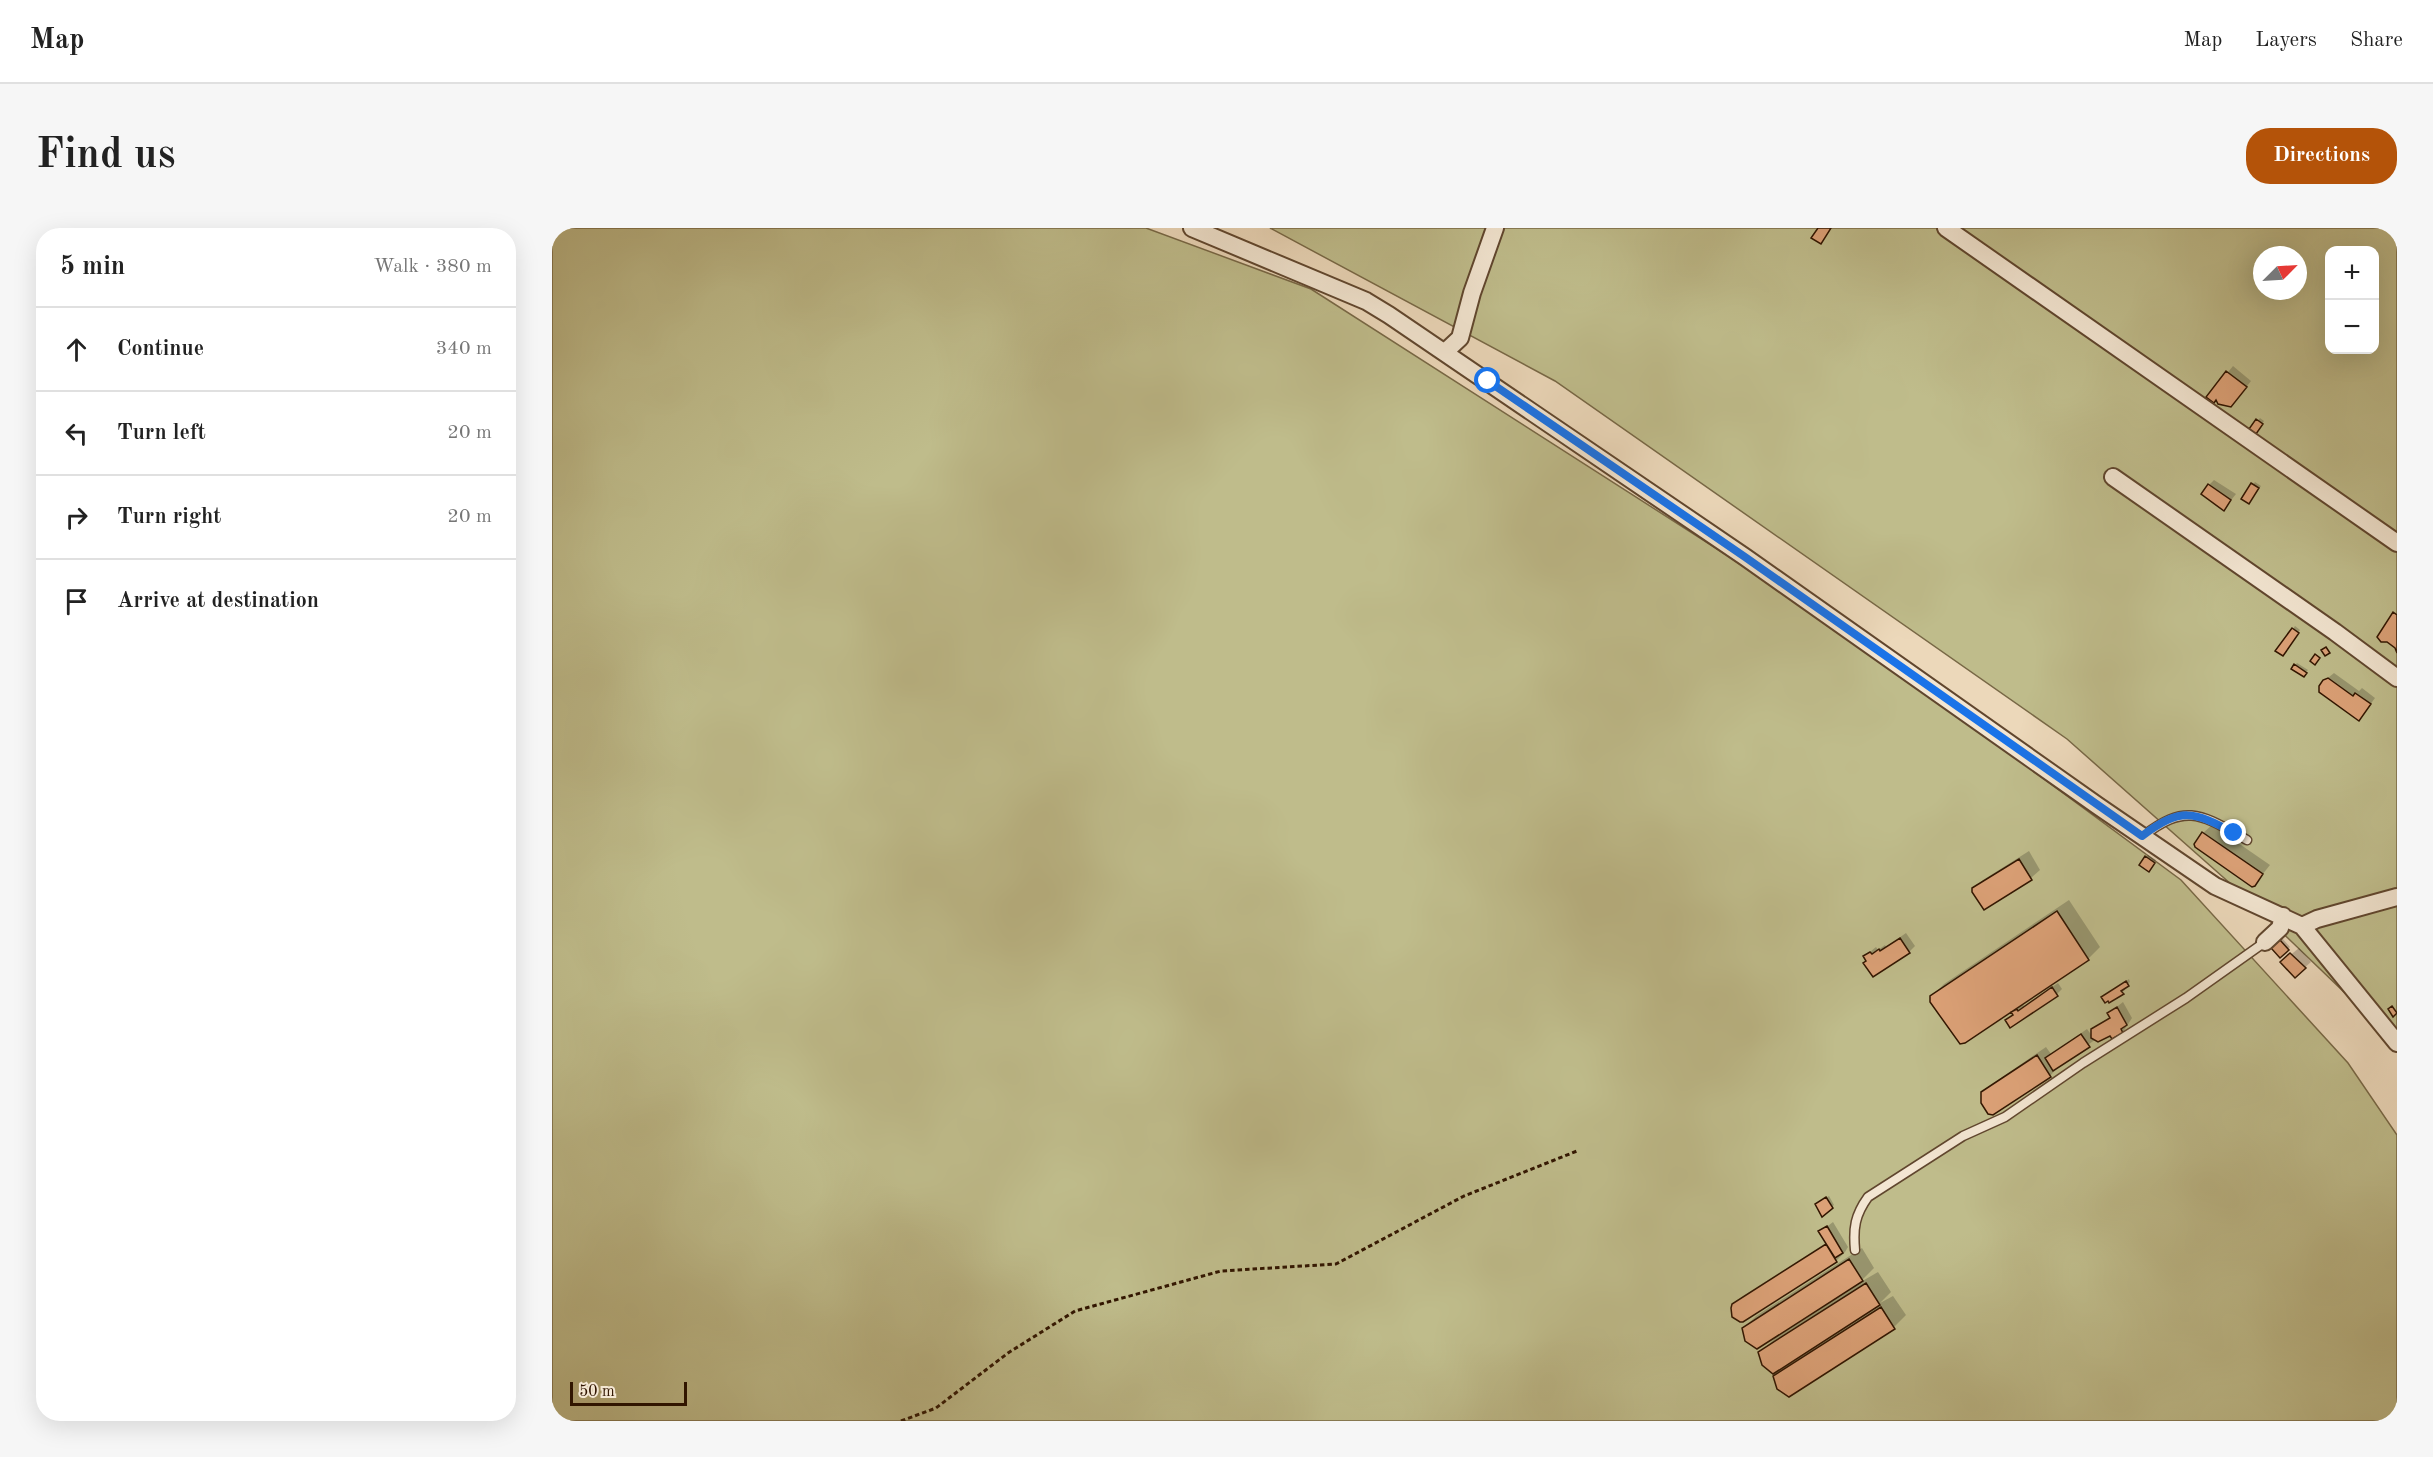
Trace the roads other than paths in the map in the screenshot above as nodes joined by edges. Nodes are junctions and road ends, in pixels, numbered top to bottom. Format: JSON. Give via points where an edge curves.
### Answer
{"nodes":[{"id":1,"x":1192,"y":228,"type":"edge"},
{"id":2,"x":1495,"y":228,"type":"edge"},
{"id":3,"x":1946,"y":228,"type":"edge"},
{"id":4,"x":1445,"y":352,"type":"junction"},
{"id":5,"x":2113,"y":477,"type":"dead end"},
{"id":6,"x":2397,"y":543,"type":"edge"},
{"id":7,"x":2397,"y":678,"type":"edge"},
{"id":8,"x":2142,"y":836,"type":"junction"},
{"id":9,"x":2247,"y":840,"type":"dead end"},
{"id":10,"x":2397,"y":897,"type":"edge"},
{"id":11,"x":2283,"y":916,"type":"junction"},
{"id":12,"x":2302,"y":926,"type":"junction"},
{"id":13,"x":2265,"y":942,"type":"joint"},
{"id":14,"x":2397,"y":1043,"type":"edge"},
{"id":15,"x":1855,"y":1250,"type":"dead end"}],
"edges":[{"from":1,"to":4,"type":"street","via":[[1366,301]]},
{"from":2,"to":4,"type":"street","via":[[1460,338]]},
{"from":3,"to":6,"type":"street"},
{"from":4,"to":8,"type":"street"},
{"from":5,"to":7,"type":"street"},
{"from":8,"to":9,"type":"lane","via":[[2172,816],[2188,815],[2209,820]]},
{"from":8,"to":11,"type":"street","via":[[2215,886]]},
{"from":10,"to":12,"type":"street"},
{"from":11,"to":12,"type":"street"},
{"from":11,"to":13,"type":"street","via":[[2280,927]]},
{"from":12,"to":14,"type":"street"},
{"from":13,"to":15,"type":"lane","via":[[2005,1117],[1963,1136],[1868,1197],[1857,1212]]}]}
